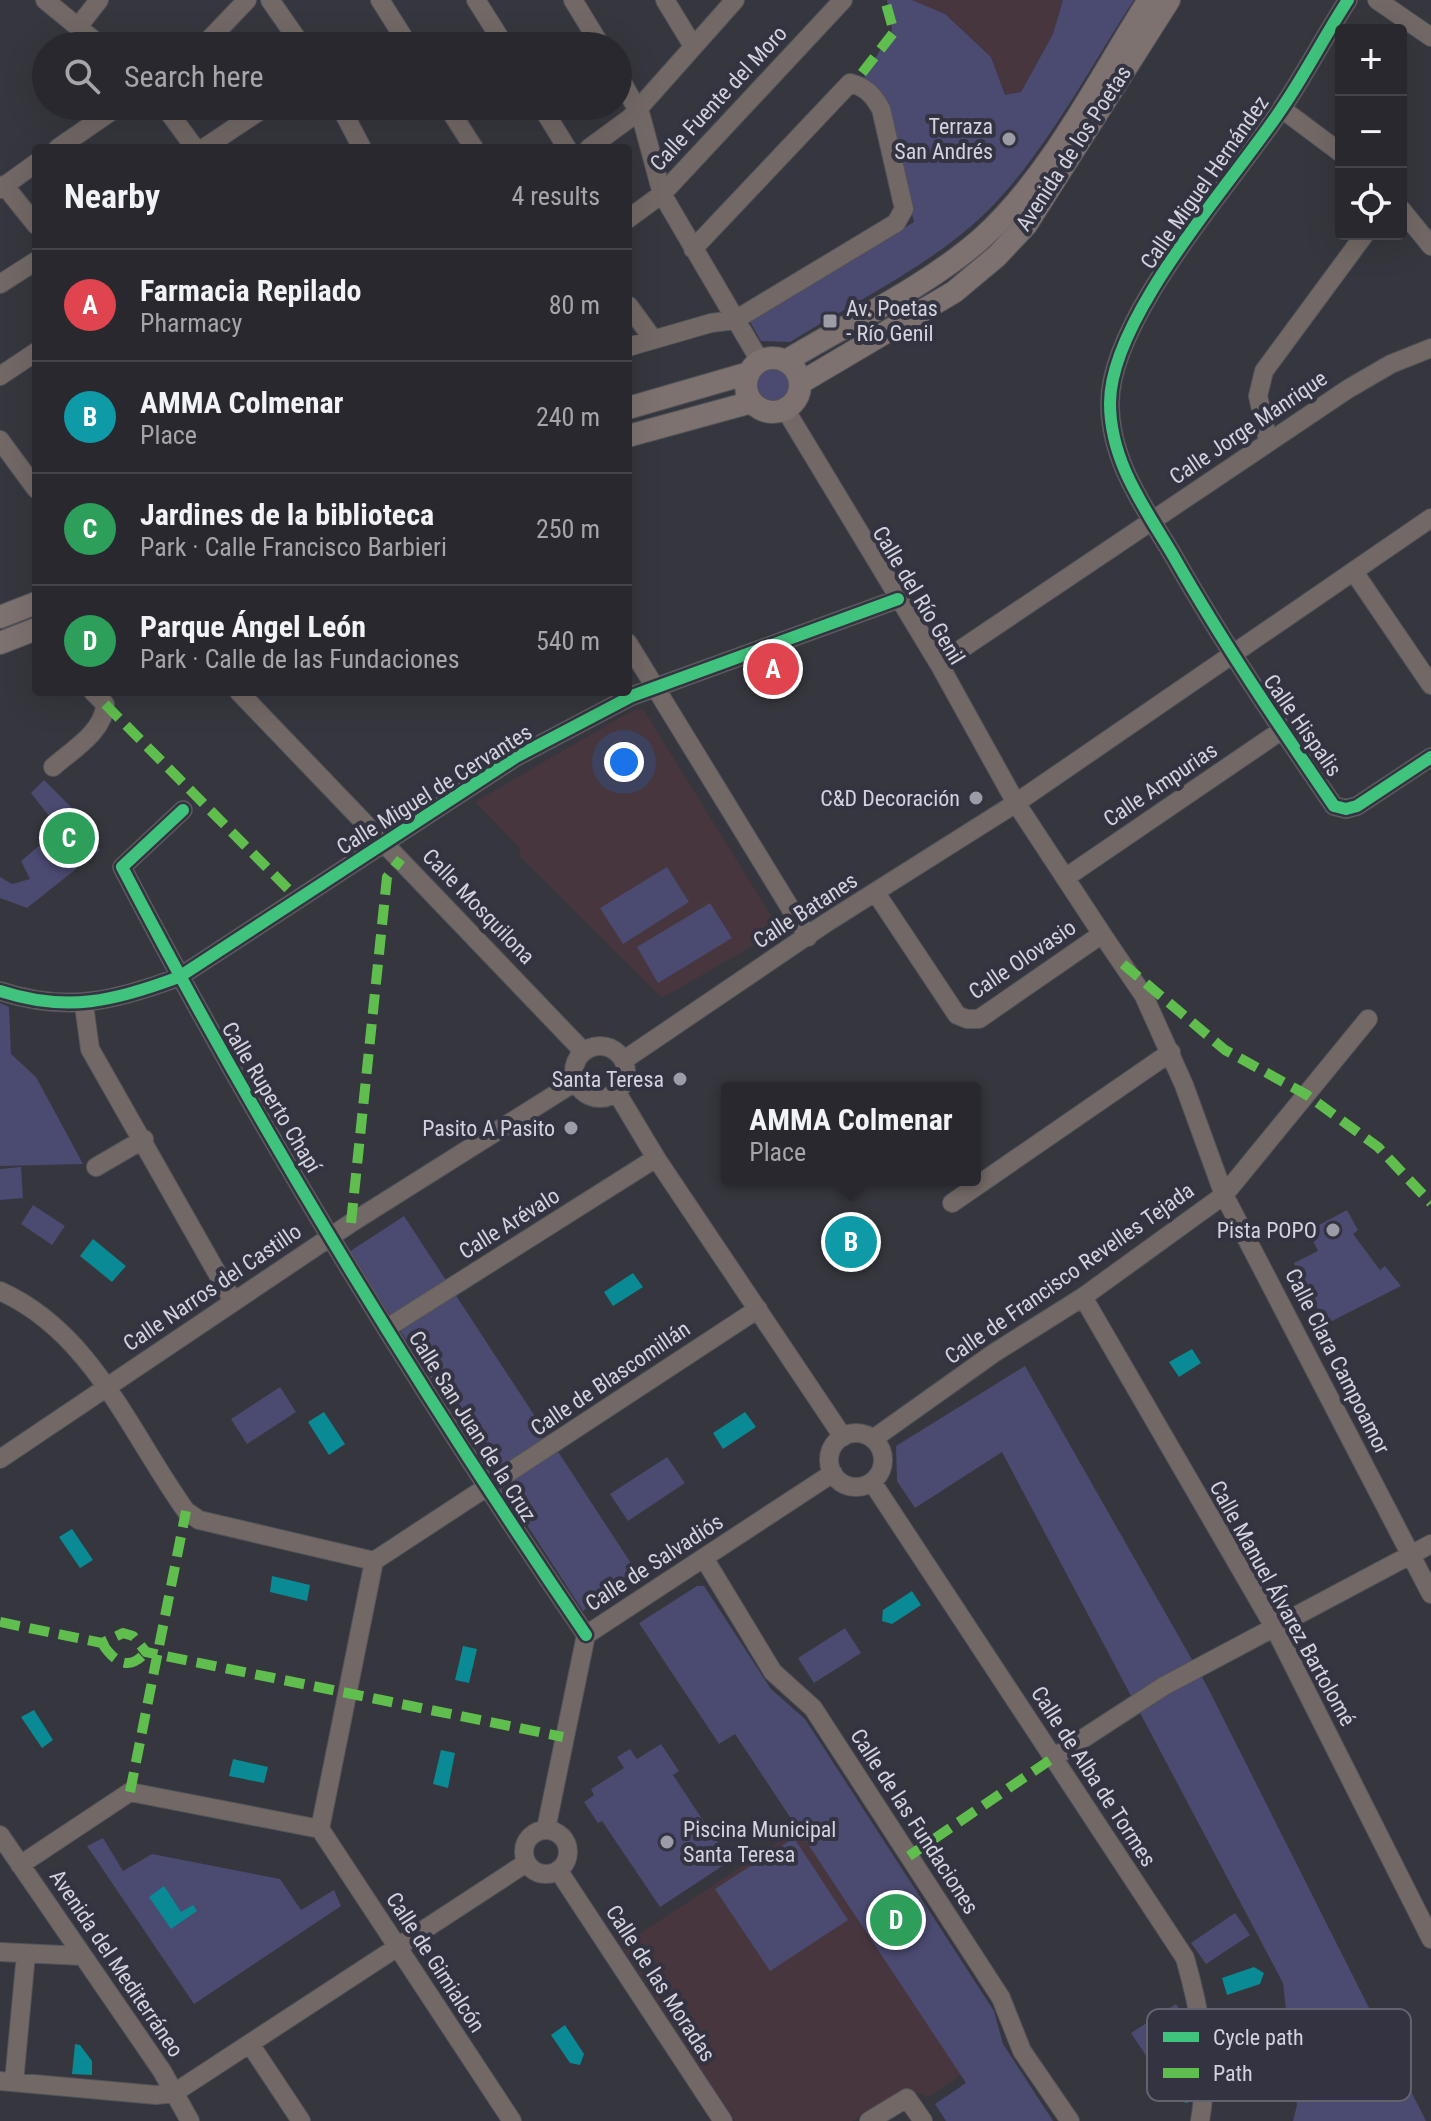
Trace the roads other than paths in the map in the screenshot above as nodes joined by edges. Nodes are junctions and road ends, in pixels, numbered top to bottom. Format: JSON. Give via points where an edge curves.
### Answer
{"nodes":[{"id":1,"x":45,"y":0,"type":"edge"},
{"id":2,"x":99,"y":0,"type":"edge"},
{"id":3,"x":247,"y":0,"type":"edge"},
{"id":4,"x":270,"y":0,"type":"edge"},
{"id":5,"x":380,"y":0,"type":"edge"},
{"id":6,"x":476,"y":0,"type":"edge"},
{"id":7,"x":573,"y":0,"type":"edge"},
{"id":8,"x":665,"y":0,"type":"edge"},
{"id":9,"x":735,"y":0,"type":"edge"},
{"id":10,"x":843,"y":0,"type":"edge"},
{"id":11,"x":1149,"y":0,"type":"edge"},
{"id":12,"x":1169,"y":0,"type":"edge"},
{"id":13,"x":1348,"y":0,"type":"edge"},
{"id":14,"x":1377,"y":0,"type":"edge"},
{"id":15,"x":78,"y":27,"type":"junction"},
{"id":16,"x":84,"y":32,"type":"edge"},
{"id":17,"x":216,"y":32,"type":"edge"},
{"id":18,"x":292,"y":32,"type":"edge"},
{"id":19,"x":400,"y":32,"type":"edge"},
{"id":20,"x":496,"y":32,"type":"edge"},
{"id":21,"x":592,"y":32,"type":"edge"},
{"id":22,"x":1431,"y":37,"type":"edge"},
{"id":23,"x":693,"y":46,"type":"junction"},
{"id":24,"x":632,"y":99,"type":"edge"},
{"id":25,"x":637,"y":107,"type":"junction"},
{"id":26,"x":1282,"y":109,"type":"junction"},
{"id":27,"x":632,"y":115,"type":"edge"},
{"id":28,"x":99,"y":120,"type":"edge"},
{"id":29,"x":174,"y":120,"type":"edge"},
{"id":30,"x":246,"y":120,"type":"edge"},
{"id":31,"x":347,"y":120,"type":"edge"},
{"id":32,"x":456,"y":120,"type":"edge"},
{"id":33,"x":550,"y":120,"type":"edge"},
{"id":34,"x":627,"y":120,"type":"edge"},
{"id":35,"x":64,"y":144,"type":"edge"},
{"id":36,"x":192,"y":144,"type":"edge"},
{"id":37,"x":210,"y":144,"type":"edge"},
{"id":38,"x":360,"y":144,"type":"edge"},
{"id":39,"x":471,"y":144,"type":"edge"},
{"id":40,"x":565,"y":144,"type":"edge"},
{"id":41,"x":594,"y":144,"type":"edge"},
{"id":42,"x":1335,"y":149,"type":"edge"},
{"id":43,"x":32,"y":166,"type":"edge"},
{"id":44,"x":2,"y":187,"type":"edge"},
{"id":45,"x":662,"y":194,"type":"junction"},
{"id":46,"x":632,"y":216,"type":"edge"},
{"id":47,"x":1407,"y":216,"type":"edge"},
{"id":48,"x":32,"y":221,"type":"edge"},
{"id":49,"x":1361,"y":240,"type":"edge"},
{"id":50,"x":1431,"y":246,"type":"edge"},
{"id":51,"x":693,"y":249,"type":"junction"},
{"id":52,"x":32,"y":264,"type":"edge"},
{"id":53,"x":0,"y":284,"type":"edge"},
{"id":54,"x":632,"y":310,"type":"edge"},
{"id":55,"x":735,"y":320,"type":"junction"},
{"id":56,"x":653,"y":339,"type":"junction"},
{"id":57,"x":632,"y":346,"type":"edge"},
{"id":58,"x":1431,"y":348,"type":"edge"},
{"id":59,"x":32,"y":355,"type":"edge"},
{"id":60,"x":786,"y":361,"type":"junction"},
{"id":61,"x":754,"y":367,"type":"junction"},
{"id":62,"x":0,"y":376,"type":"edge"},
{"id":63,"x":800,"y":383,"type":"junction"},
{"id":64,"x":752,"y":402,"type":"junction"},
{"id":65,"x":632,"y":407,"type":"edge"},
{"id":66,"x":785,"y":409,"type":"junction"},
{"id":67,"x":632,"y":435,"type":"edge"},
{"id":68,"x":0,"y":440,"type":"edge"},
{"id":69,"x":1268,"y":441,"type":"junction"},
{"id":70,"x":32,"y":484,"type":"edge"},
{"id":71,"x":1431,"y":518,"type":"edge"},
{"id":72,"x":1153,"y":521,"type":"junction"},
{"id":73,"x":1354,"y":572,"type":"junction"},
{"id":74,"x":898,"y":599,"type":"junction"},
{"id":75,"x":32,"y":605,"type":"edge"},
{"id":76,"x":0,"y":617,"type":"edge"},
{"id":77,"x":32,"y":631,"type":"edge"},
{"id":78,"x":0,"y":643,"type":"edge"},
{"id":79,"x":632,"y":650,"type":"edge"},
{"id":80,"x":1229,"y":653,"type":"junction"},
{"id":81,"x":939,"y":664,"type":"junction"},
{"id":82,"x":1431,"y":685,"type":"edge"},
{"id":83,"x":654,"y":686,"type":"junction"},
{"id":84,"x":97,"y":696,"type":"edge"},
{"id":85,"x":243,"y":696,"type":"edge"},
{"id":86,"x":1282,"y":730,"type":"junction"},
{"id":87,"x":1431,"y":757,"type":"edge"},
{"id":88,"x":53,"y":767,"type":"dead end"},
{"id":89,"x":1016,"y":803,"type":"junction"},
{"id":90,"x":183,"y":810,"type":"dead end"},
{"id":91,"x":384,"y":843,"type":"junction"},
{"id":92,"x":1065,"y":878,"type":"junction"},
{"id":93,"x":876,"y":893,"type":"junction"},
{"id":94,"x":1102,"y":934,"type":"junction"},
{"id":95,"x":808,"y":937,"type":"junction"},
{"id":96,"x":179,"y":977,"type":"junction"},
{"id":97,"x":0,"y":991,"type":"edge"},
{"id":98,"x":84,"y":1005,"type":"junction"},
{"id":99,"x":1368,"y":1019,"type":"dead end"},
{"id":100,"x":583,"y":1051,"type":"junction"},
{"id":101,"x":1171,"y":1052,"type":"junction"},
{"id":102,"x":624,"y":1060,"type":"junction"},
{"id":103,"x":575,"y":1082,"type":"junction"},
{"id":104,"x":617,"y":1093,"type":"junction"},
{"id":105,"x":144,"y":1139,"type":"junction"},
{"id":106,"x":656,"y":1158,"type":"junction"},
{"id":107,"x":96,"y":1167,"type":"dead end"},
{"id":108,"x":981,"y":1183,"type":"edge"},
{"id":109,"x":977,"y":1186,"type":"edge"},
{"id":110,"x":1224,"y":1195,"type":"junction"},
{"id":111,"x":952,"y":1203,"type":"dead end"},
{"id":112,"x":332,"y":1236,"type":"junction"},
{"id":113,"x":0,"y":1291,"type":"edge"},
{"id":114,"x":1083,"y":1297,"type":"junction"},
{"id":115,"x":233,"y":1301,"type":"junction"},
{"id":116,"x":758,"y":1309,"type":"junction"},
{"id":117,"x":387,"y":1328,"type":"junction"},
{"id":118,"x":107,"y":1387,"type":"junction"},
{"id":119,"x":843,"y":1437,"type":"junction"},
{"id":120,"x":873,"y":1439,"type":"junction"},
{"id":121,"x":2,"y":1454,"type":"edge"},
{"id":122,"x":833,"y":1473,"type":"junction"},
{"id":123,"x":872,"y":1482,"type":"junction"},
{"id":124,"x":486,"y":1488,"type":"junction"},
{"id":125,"x":1431,"y":1544,"type":"edge"},
{"id":126,"x":1411,"y":1554,"type":"junction"},
{"id":127,"x":704,"y":1558,"type":"junction"},
{"id":128,"x":374,"y":1561,"type":"junction"},
{"id":129,"x":1431,"y":1594,"type":"edge"},
{"id":130,"x":1273,"y":1625,"type":"junction"},
{"id":131,"x":586,"y":1635,"type":"junction"},
{"id":132,"x":1053,"y":1758,"type":"junction"},
{"id":133,"x":320,"y":1829,"type":"junction"},
{"id":134,"x":546,"y":1829,"type":"junction"},
{"id":135,"x":0,"y":1835,"type":"edge"},
{"id":136,"x":526,"y":1863,"type":"junction"},
{"id":137,"x":20,"y":1865,"type":"junction"},
{"id":138,"x":558,"y":1870,"type":"junction"},
{"id":139,"x":1431,"y":1939,"type":"edge"},
{"id":140,"x":398,"y":1947,"type":"junction"},
{"id":141,"x":0,"y":1952,"type":"edge"},
{"id":142,"x":26,"y":1954,"type":"junction"},
{"id":143,"x":83,"y":1956,"type":"junction"},
{"id":144,"x":1199,"y":2009,"type":"edge"},
{"id":145,"x":250,"y":2044,"type":"junction"},
{"id":146,"x":7,"y":2082,"type":"edge"},
{"id":147,"x":174,"y":2093,"type":"junction"},
{"id":148,"x":1203,"y":2101,"type":"edge"},
{"id":149,"x":190,"y":2121,"type":"edge"},
{"id":150,"x":301,"y":2121,"type":"edge"},
{"id":151,"x":512,"y":2121,"type":"edge"},
{"id":152,"x":723,"y":2121,"type":"edge"},
{"id":153,"x":869,"y":2121,"type":"edge"},
{"id":154,"x":923,"y":2121,"type":"edge"},
{"id":155,"x":1070,"y":2121,"type":"edge"},
{"id":156,"x":1200,"y":2121,"type":"edge"}],
"edges":[{"from":1,"to":15,"type":"street"},
{"from":2,"to":15,"type":"street"},
{"from":3,"to":17,"type":"street"},
{"from":4,"to":18,"type":"street"},
{"from":5,"to":19,"type":"street"},
{"from":6,"to":20,"type":"street"},
{"from":7,"to":21,"type":"street"},
{"from":8,"to":23,"type":"street"},
{"from":9,"to":23,"type":"street"},
{"from":10,"to":45,"type":"street","name":"Calle Fuente del Moro"},
{"from":11,"to":60,"type":"main road","name":"Avenida de los Poetas","via":[[1039,172],[1004,216],[953,259]]},
{"from":12,"to":63,"type":"main road","name":"Avenida de los Poetas","via":[[1026,225],[997,256],[954,292]]},
{"from":13,"to":26,"type":"street","name":"Calle Miguel Hernández"},
{"from":14,"to":22,"type":"street"},
{"from":15,"to":16,"type":"street"},
{"from":23,"to":25,"type":"street"},
{"from":24,"to":25,"type":"street"},
{"from":25,"to":27,"type":"street"},
{"from":25,"to":45,"type":"street"},
{"from":26,"to":42,"type":"street"},
{"from":26,"to":72,"type":"street","name":"Calle Miguel Hernández","via":[[1170,263],[1115,371],[1110,400],[1117,455]]},
{"from":28,"to":35,"type":"street"},
{"from":29,"to":36,"type":"street"},
{"from":30,"to":37,"type":"street"},
{"from":31,"to":38,"type":"street"},
{"from":32,"to":39,"type":"street"},
{"from":33,"to":40,"type":"street"},
{"from":34,"to":41,"type":"street"},
{"from":43,"to":44,"type":"street"},
{"from":44,"to":48,"type":"street"},
{"from":45,"to":46,"type":"street","name":"Calle Fuente del Moro"},
{"from":45,"to":51,"type":"street"},
{"from":47,"to":50,"type":"street"},
{"from":49,"to":69,"type":"street","via":[[1264,371],[1258,396]]},
{"from":51,"to":55,"type":"street"},
{"from":51,"to":55,"type":"street","via":[[850,83],[867,89],[881,109],[904,209],[901,217]]},
{"from":52,"to":53,"type":"street"},
{"from":54,"to":56,"type":"street"},
{"from":55,"to":56,"type":"street"},
{"from":55,"to":61,"type":"street"},
{"from":56,"to":57,"type":"street"},
{"from":58,"to":69,"type":"street","name":"Calle Jorge Manrique","via":[[1391,364]]},
{"from":59,"to":62,"type":"street"},
{"from":60,"to":61,"type":"main road","via":[[773,357]]},
{"from":60,"to":63,"type":"main road"},
{"from":61,"to":64,"type":"main road","via":[[746,385]]},
{"from":61,"to":65,"type":"main road"},
{"from":63,"to":66,"type":"main road","via":[[796,398]]},
{"from":64,"to":66,"type":"main road","via":[[764,410]]},
{"from":64,"to":67,"type":"main road"},
{"from":66,"to":74,"type":"street","name":"Calle del Río Genil"},
{"from":68,"to":70,"type":"street"},
{"from":69,"to":72,"type":"street","name":"Calle Jorge Manrique"},
{"from":71,"to":73,"type":"street","name":"Calle Batanes"},
{"from":72,"to":80,"type":"street","name":"Calle Miguel Hernández"},
{"from":72,"to":81,"type":"street","name":"Calle Jorge Manrique"},
{"from":73,"to":80,"type":"street","name":"Calle Batanes"},
{"from":73,"to":82,"type":"street"},
{"from":74,"to":81,"type":"street","name":"Calle del Río Genil"},
{"from":74,"to":83,"type":"street","name":"Calle Miguel de Cervantes"},
{"from":75,"to":76,"type":"main road"},
{"from":77,"to":78,"type":"main road"},
{"from":79,"to":83,"type":"street"},
{"from":80,"to":86,"type":"street","name":"Calle Hispalis"},
{"from":80,"to":89,"type":"street","name":"Calle Batanes"},
{"from":81,"to":89,"type":"street","name":"Calle del Río Genil"},
{"from":83,"to":91,"type":"street","name":"Calle Miguel de Cervantes","via":[[516,757]]},
{"from":83,"to":95,"type":"street"},
{"from":84,"to":88,"type":"street","via":[[105,704],[97,727]]},
{"from":85,"to":91,"type":"street","name":"Calle Mosquilona"},
{"from":86,"to":87,"type":"street","name":"Calle Hispalis","via":[[1334,806],[1346,809]]},
{"from":86,"to":92,"type":"street","name":"Calle Ampurias"},
{"from":89,"to":92,"type":"street","name":"Calle Olovasio"},
{"from":89,"to":93,"type":"street","name":"Calle Batanes"},
{"from":90,"to":96,"type":"street","name":"Calle Ruperto Chapí","via":[[122,867]]},
{"from":91,"to":96,"type":"street","name":"Calle Miguel de Cervantes"},
{"from":91,"to":100,"type":"street","name":"Calle Mosquilona"},
{"from":92,"to":94,"type":"street","name":"Calle Olovasio"},
{"from":93,"to":94,"type":"street","name":"Calle Olovasio","via":[[957,1015],[967,1019],[979,1019]]},
{"from":93,"to":95,"type":"street","name":"Calle Batanes"},
{"from":94,"to":101,"type":"street","name":"Calle Clara Campoamor","via":[[1144,996]]},
{"from":95,"to":102,"type":"street","name":"Calle Batanes"},
{"from":96,"to":98,"type":"street","name":"Calle Miguel de Cervantes"},
{"from":96,"to":112,"type":"street","name":"Calle Ruperto Chapí"},
{"from":97,"to":98,"type":"street","name":"Calle Miguel de Cervantes"},
{"from":98,"to":105,"type":"street","via":[[90,1049]]},
{"from":99,"to":110,"type":"street","name":"Calle de Francisco Revelles Tejada"},
{"from":100,"to":102,"type":"street","via":[[605,1046]]},
{"from":100,"to":103,"type":"street","via":[[573,1071]]},
{"from":101,"to":108,"type":"street"},
{"from":101,"to":110,"type":"street","name":"Calle Clara Campoamor"},
{"from":102,"to":104,"type":"street","via":[[624,1083]]},
{"from":103,"to":104,"type":"street","via":[[593,1098]]},
{"from":103,"to":112,"type":"street","name":"Calle Narros del Castillo"},
{"from":104,"to":106,"type":"street"},
{"from":105,"to":107,"type":"street"},
{"from":105,"to":115,"type":"street"},
{"from":106,"to":116,"type":"street"},
{"from":106,"to":117,"type":"street","name":"Calle Arévalo"},
{"from":109,"to":111,"type":"street"},
{"from":110,"to":114,"type":"street","name":"Calle de Francisco Revelles Tejada"},
{"from":110,"to":126,"type":"street","name":"Calle Clara Campoamor"},
{"from":112,"to":115,"type":"street","name":"Calle Narros del Castillo"},
{"from":112,"to":117,"type":"street","name":"Calle San Juan de la Cruz"},
{"from":113,"to":118,"type":"street","via":[[60,1329]]},
{"from":114,"to":120,"type":"street","name":"Calle de Francisco Revelles Tejada"},
{"from":114,"to":130,"type":"street","name":"Calle Manuel Álvarez Bartolomé"},
{"from":115,"to":118,"type":"street","name":"Calle Narros del Castillo"},
{"from":116,"to":119,"type":"street"},
{"from":116,"to":124,"type":"street","name":"Calle de Blascomillán"},
{"from":117,"to":124,"type":"street","name":"Calle San Juan de la Cruz"},
{"from":118,"to":121,"type":"street","name":"Calle Narros del Castillo"},
{"from":118,"to":128,"type":"street","via":[[169,1487],[199,1520]]},
{"from":119,"to":120,"type":"street","via":[[858,1433]]},
{"from":119,"to":122,"type":"street","via":[[832,1449]]},
{"from":120,"to":123,"type":"street","via":[[883,1461]]},
{"from":122,"to":123,"type":"street","via":[[846,1485]]},
{"from":122,"to":127,"type":"street","name":"Calle de Salvadiós"},
{"from":123,"to":132,"type":"street","name":"Calle de Alba de Tormes"},
{"from":124,"to":128,"type":"street","name":"Calle de Blascomillán"},
{"from":124,"to":131,"type":"street","name":"Calle San Juan de la Cruz"},
{"from":125,"to":126,"type":"street"},
{"from":126,"to":129,"type":"street","name":"Calle Clara Campoamor"},
{"from":126,"to":130,"type":"street"},
{"from":127,"to":131,"type":"street","name":"Calle de Salvadiós"},
{"from":127,"to":155,"type":"street","name":"Calle de las Fundaciones","via":[[773,1672],[813,1708],[1001,1998],[1022,2051]]},
{"from":128,"to":133,"type":"street"},
{"from":130,"to":132,"type":"street","via":[[1164,1686]]},
{"from":130,"to":139,"type":"street","name":"Calle Manuel Álvarez Bartolomé"},
{"from":131,"to":134,"type":"street","name":"Calle de Salvadiós"},
{"from":132,"to":144,"type":"street","name":"Calle de Alba de Tormes","via":[[1185,1958]]},
{"from":133,"to":137,"type":"street","via":[[130,1792]]},
{"from":133,"to":140,"type":"street","name":"Calle de Gimialcón"},
{"from":134,"to":136,"type":"street","via":[[526,1841]]},
{"from":134,"to":138,"type":"street","via":[[567,1843],[567,1860]]},
{"from":135,"to":137,"type":"street","name":"Avenida del Mediterráneo"},
{"from":136,"to":138,"type":"street","via":[[541,1873]]},
{"from":136,"to":140,"type":"street"},
{"from":137,"to":143,"type":"street","name":"Avenida del Mediterráneo"},
{"from":138,"to":152,"type":"street","name":"Calle de las Moradas"},
{"from":140,"to":145,"type":"street"},
{"from":140,"to":151,"type":"street","name":"Calle de Gimialcón"},
{"from":141,"to":142,"type":"street"},
{"from":142,"to":143,"type":"street"},
{"from":142,"to":146,"type":"street"},
{"from":143,"to":147,"type":"street","name":"Avenida del Mediterráneo"},
{"from":145,"to":147,"type":"street"},
{"from":145,"to":150,"type":"street"},
{"from":146,"to":147,"type":"street"},
{"from":147,"to":149,"type":"street","name":"Avenida del Mediterráneo"},
{"from":148,"to":156,"type":"street","name":"Calle de Alba de Tormes"},
{"from":153,"to":154,"type":"street","via":[[907,2098]]}]}
